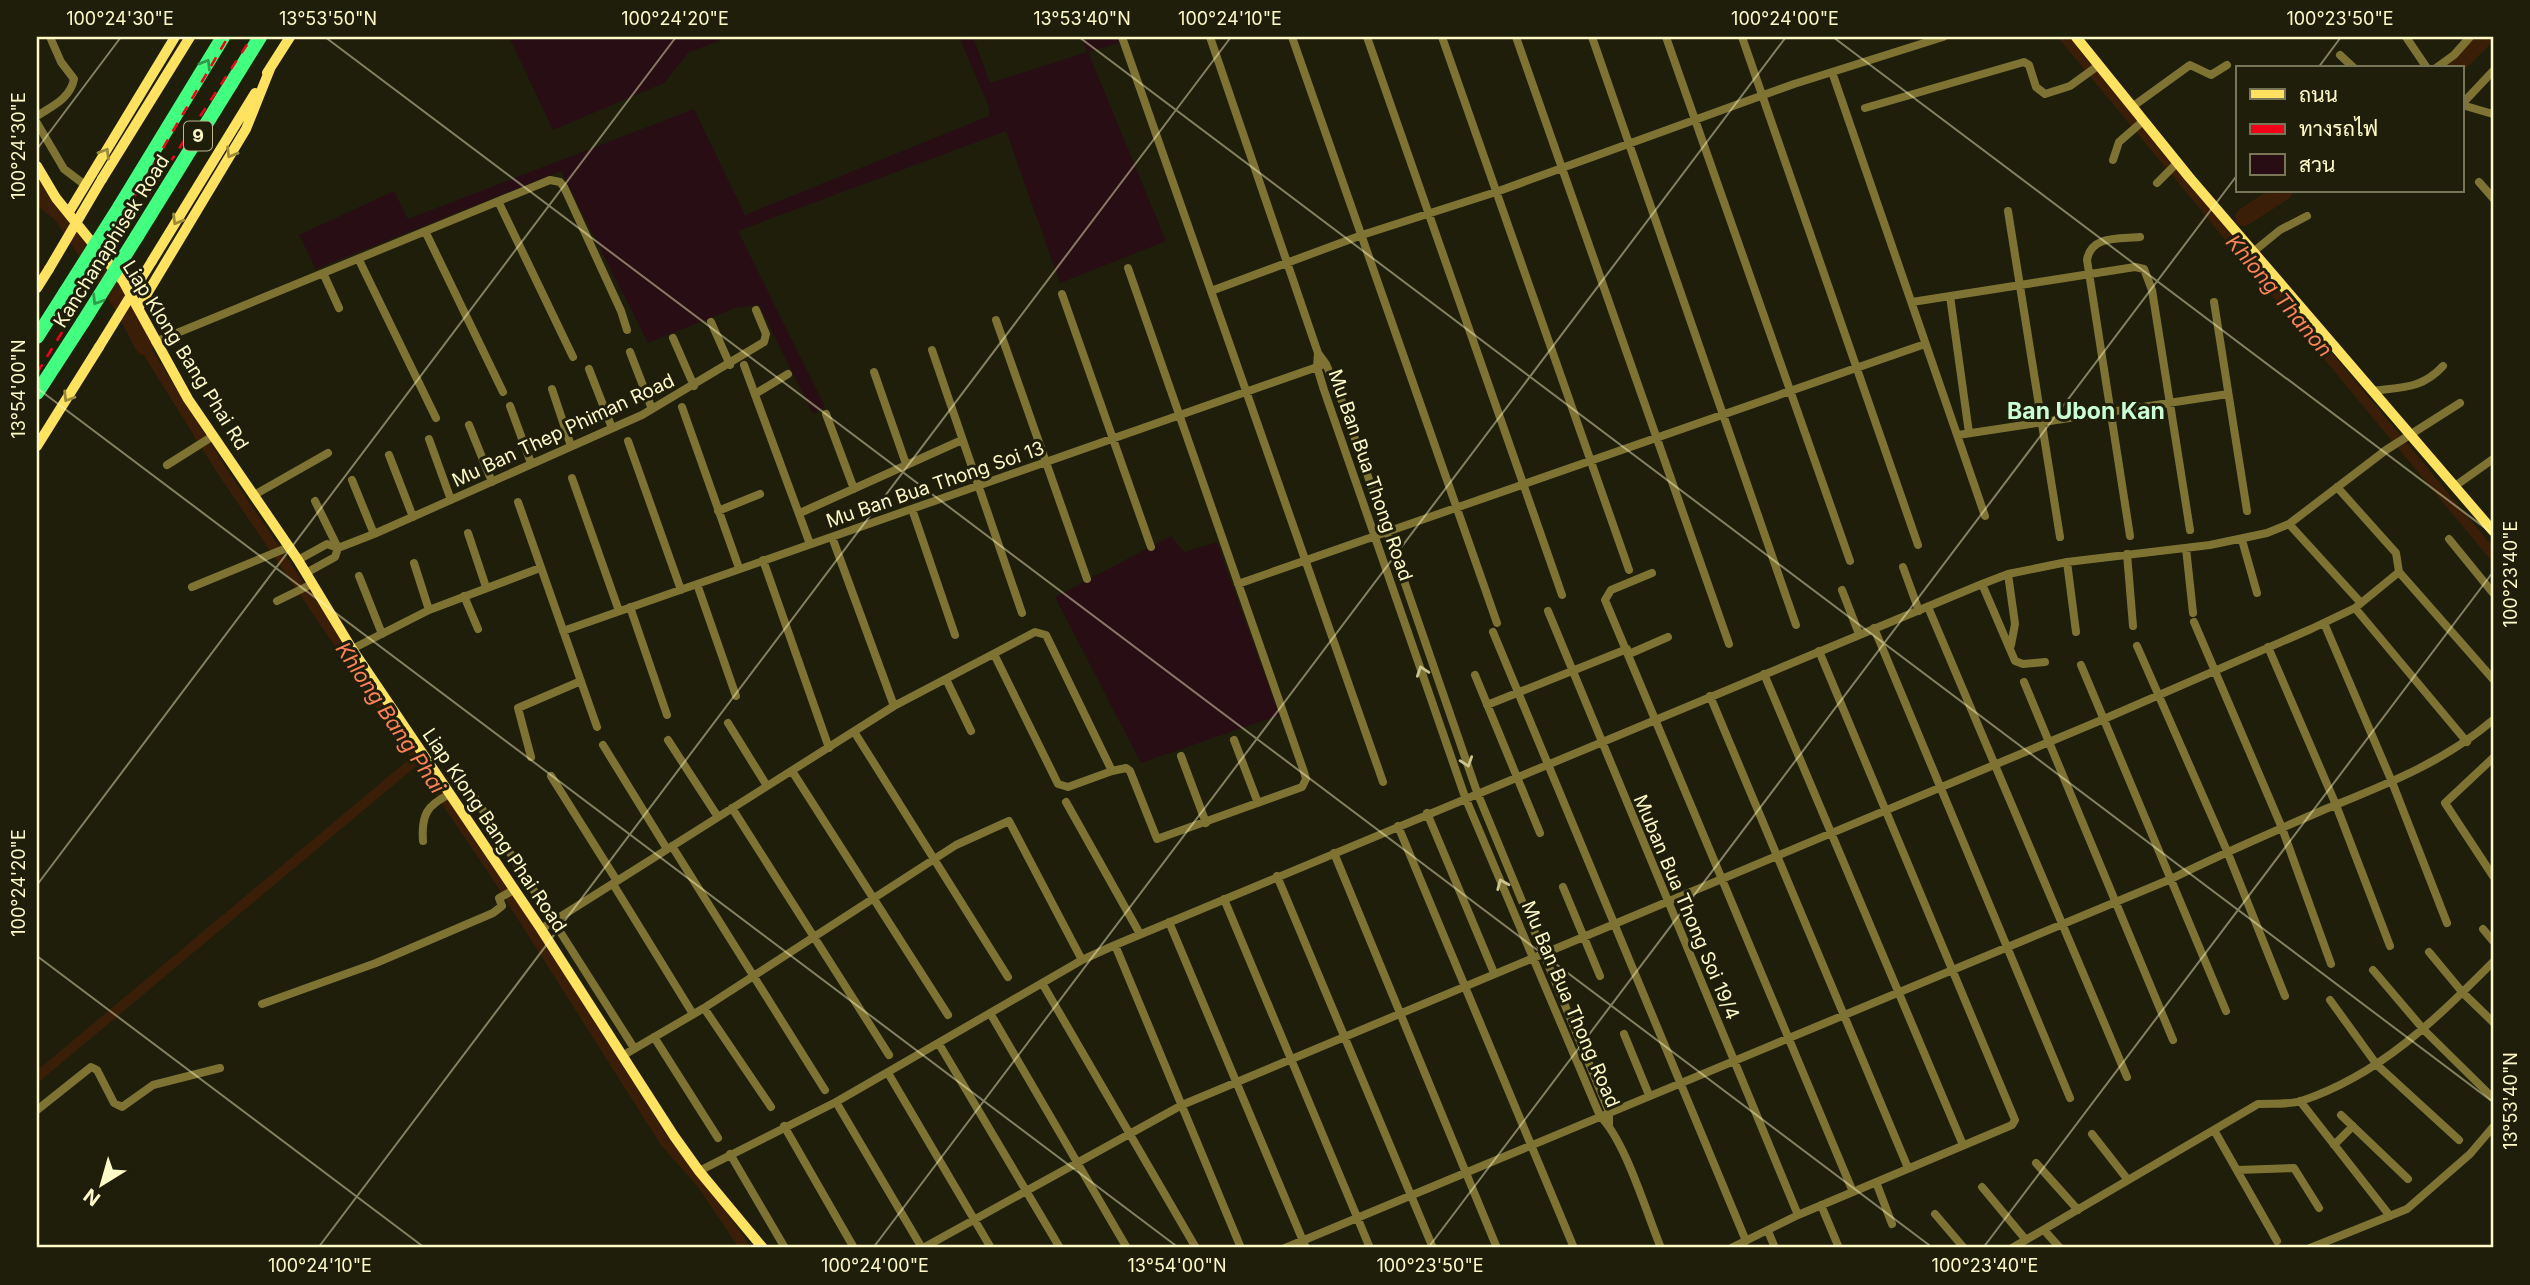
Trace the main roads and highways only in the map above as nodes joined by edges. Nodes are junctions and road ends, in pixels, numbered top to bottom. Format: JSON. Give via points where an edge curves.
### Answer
{"nodes":[{"id":1,"x":223,"y":37,"type":"edge"},
{"id":2,"x":260,"y":37,"type":"edge"},
{"id":3,"x":37,"y":337,"type":"edge"},
{"id":4,"x":37,"y":393,"type":"edge"}],
"edges":[{"from":3,"to":1,"type":"highway","name":"Kanchanaphisek Road","number":"9","one_way":true,"bridge":true},
{"from":2,"to":4,"type":"highway","name":"Kanchanaphisek Road","number":"9","one_way":true,"bridge":true}]}
